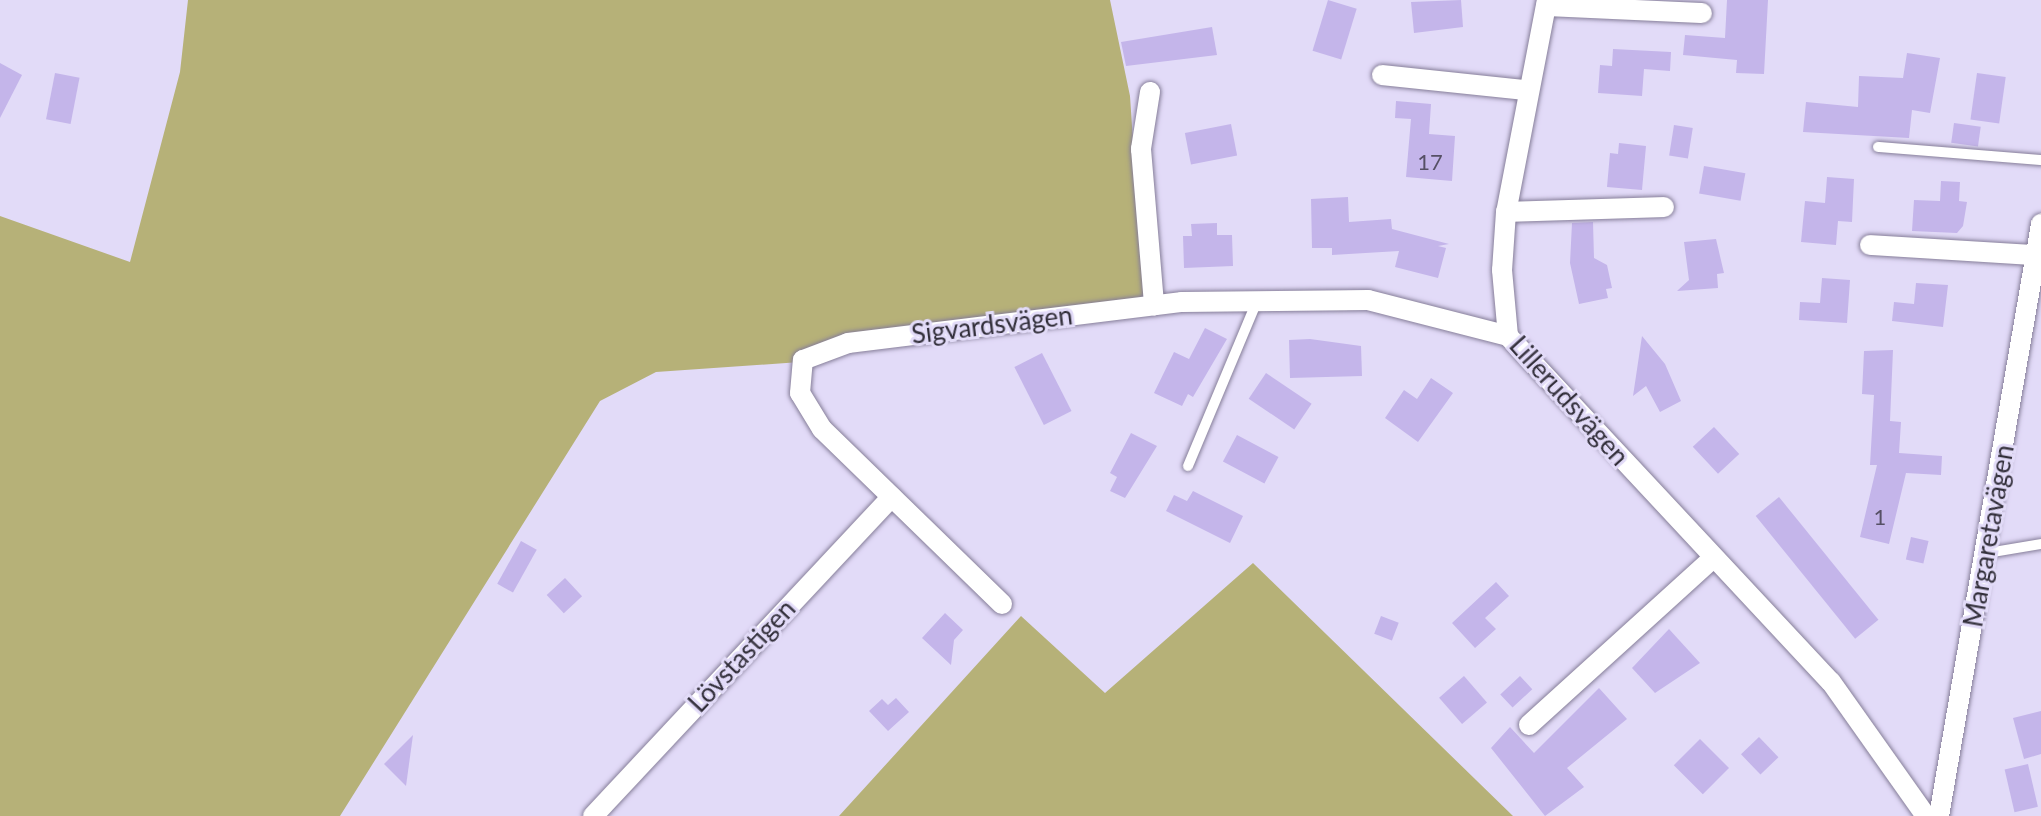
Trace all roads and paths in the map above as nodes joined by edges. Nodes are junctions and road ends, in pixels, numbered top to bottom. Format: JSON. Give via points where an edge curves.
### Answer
{"nodes":[{"id":1,"x":1547,"y":3,"type":"edge"},
{"id":2,"x":1702,"y":13,"type":"dead end"},
{"id":3,"x":1382,"y":75,"type":"dead end"},
{"id":4,"x":1525,"y":90,"type":"junction"},
{"id":5,"x":1150,"y":92,"type":"dead end"},
{"id":6,"x":1878,"y":147,"type":"dead end"},
{"id":7,"x":2041,"y":160,"type":"edge"},
{"id":8,"x":1664,"y":207,"type":"dead end"},
{"id":9,"x":1506,"y":212,"type":"junction"},
{"id":10,"x":2041,"y":224,"type":"edge"},
{"id":11,"x":1870,"y":245,"type":"dead end"},
{"id":12,"x":2035,"y":255,"type":"junction"},
{"id":13,"x":1257,"y":301,"type":"junction"},
{"id":14,"x":1154,"y":305,"type":"junction"},
{"id":15,"x":1508,"y":336,"type":"junction"},
{"id":16,"x":1188,"y":466,"type":"dead end"},
{"id":17,"x":891,"y":497,"type":"junction"},
{"id":18,"x":2041,"y":544,"type":"edge"},
{"id":19,"x":1987,"y":553,"type":"junction"},
{"id":20,"x":1713,"y":558,"type":"junction"},
{"id":21,"x":1002,"y":604,"type":"dead end"},
{"id":22,"x":1529,"y":725,"type":"dead end"},
{"id":23,"x":593,"y":816,"type":"edge"},
{"id":24,"x":1926,"y":816,"type":"edge"},
{"id":25,"x":1939,"y":816,"type":"edge"}],
"edges":[{"from":1,"to":2,"type":"street","name":"Lillerudsvägen"},
{"from":1,"to":4,"type":"street","name":"Lillerudsvägen"},
{"from":3,"to":4,"type":"street"},
{"from":4,"to":9,"type":"street","name":"Lillerudsvägen"},
{"from":5,"to":14,"type":"street","via":[[1141,149]]},
{"from":6,"to":7,"type":"lane"},
{"from":8,"to":9,"type":"street"},
{"from":9,"to":15,"type":"street","name":"Lillerudsvägen","via":[[1502,270]]},
{"from":10,"to":12,"type":"street","name":"Margaretavägen"},
{"from":11,"to":12,"type":"street"},
{"from":12,"to":19,"type":"street","name":"Margaretavägen"},
{"from":13,"to":14,"type":"street","name":"Sigvardsvägen"},
{"from":13,"to":15,"type":"street","name":"Sigvardsvägen","via":[[1390,302]]},
{"from":13,"to":16,"type":"lane"},
{"from":14,"to":17,"type":"street","name":"Sigvardsvägen","via":[[848,343],[803,360],[798,377],[802,402]]},
{"from":15,"to":20,"type":"street","name":"Lillerudsvägen"},
{"from":17,"to":21,"type":"street","name":"Sigvardsvägen"},
{"from":17,"to":23,"type":"street","name":"Lövstastigen"},
{"from":18,"to":19,"type":"lane"},
{"from":19,"to":25,"type":"street","name":"Margaretavägen"},
{"from":20,"to":22,"type":"street"},
{"from":20,"to":24,"type":"street","name":"Lillerudsvägen","via":[[1831,682]]}]}
